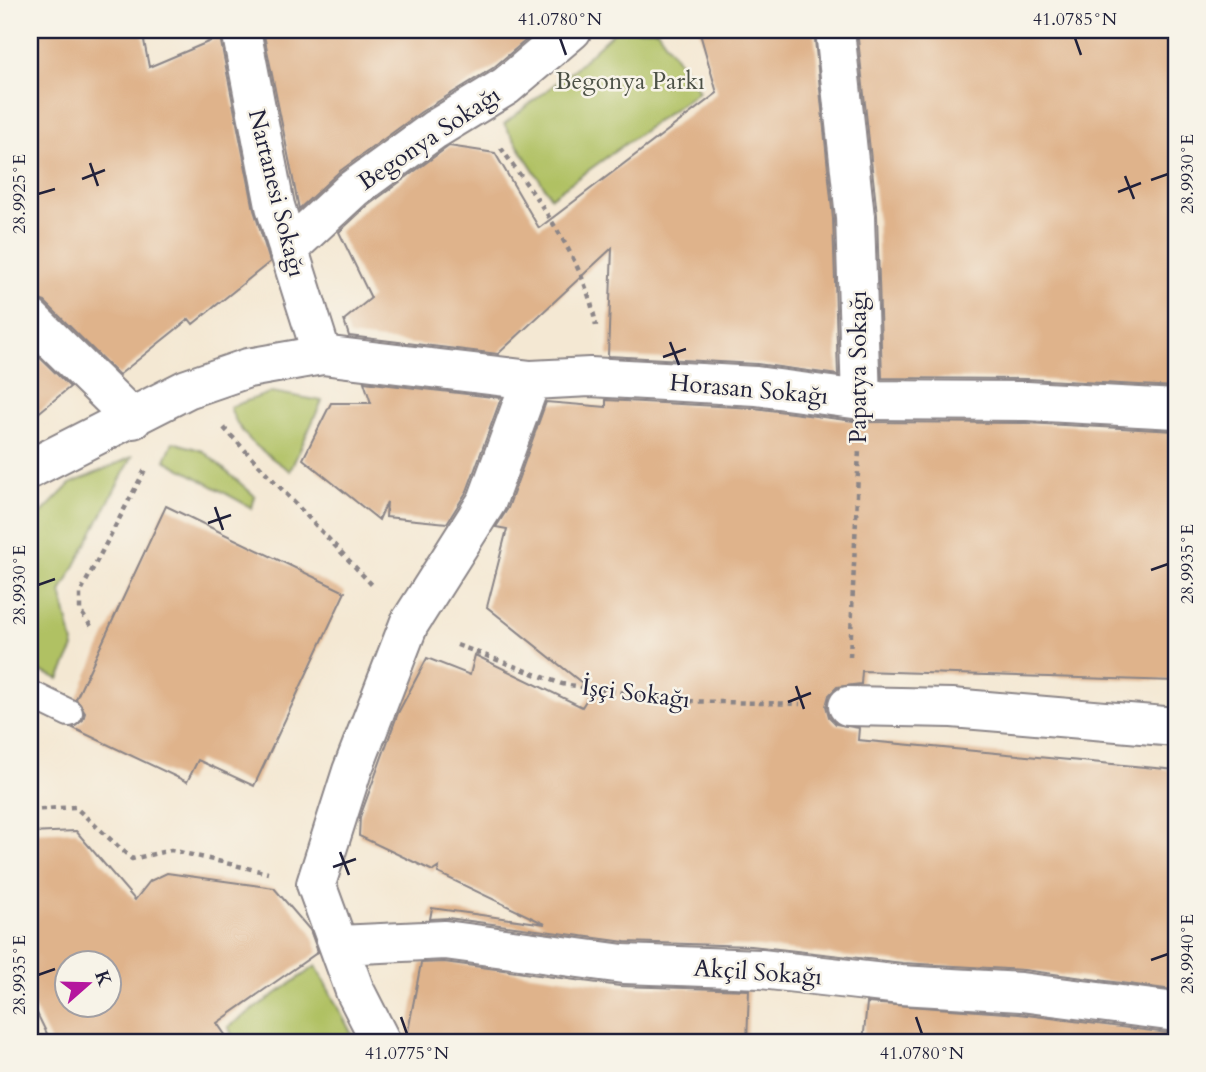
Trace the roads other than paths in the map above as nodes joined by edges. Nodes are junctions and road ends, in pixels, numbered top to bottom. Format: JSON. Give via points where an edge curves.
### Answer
{"nodes":[{"id":1,"x":242,"y":30,"type":"edge"},
{"id":2,"x":572,"y":30,"type":"edge"},
{"id":3,"x":835,"y":30,"type":"edge"},
{"id":4,"x":288,"y":249,"type":"junction"},
{"id":5,"x":30,"y":318,"type":"edge"},
{"id":6,"x":323,"y":355,"type":"junction"},
{"id":7,"x":531,"y":380,"type":"junction"},
{"id":8,"x":862,"y":400,"type":"junction"},
{"id":9,"x":1176,"y":409,"type":"edge"},
{"id":10,"x":133,"y":419,"type":"junction"},
{"id":11,"x":30,"y":469,"type":"edge"},
{"id":12,"x":30,"y":694,"type":"edge"},
{"id":13,"x":848,"y":706,"type":"road end"},
{"id":14,"x":69,"y":713,"type":"dead end"},
{"id":15,"x":1176,"y":727,"type":"edge"},
{"id":16,"x":339,"y":945,"type":"junction"},
{"id":17,"x":1176,"y":1012,"type":"edge"},
{"id":18,"x":381,"y":1042,"type":"edge"}],
"edges":[{"from":1,"to":4,"type":"street","name":"Nartanesi Sokağı","via":[[275,206]]},
{"from":2,"to":4,"type":"street","name":"Begonya Sokağı","via":[[506,86],[353,189]]},
{"from":3,"to":8,"type":"street","name":"Papatya Sokağı","via":[[855,216]]},
{"from":4,"to":6,"type":"street","name":"Nartanesi Sokağı"},
{"from":5,"to":10,"type":"street"},
{"from":6,"to":7,"type":"street","name":"Horasan Sokağı"},
{"from":6,"to":10,"type":"street","name":"Horasan Sokağı","via":[[248,368],[187,389]]},
{"from":7,"to":8,"type":"street","name":"Horasan Sokağı","via":[[590,377],[756,386]]},
{"from":7,"to":16,"type":"street","via":[[487,501],[409,624],[352,771],[316,884]]},
{"from":8,"to":9,"type":"street","name":"Horasan Sokağı","via":[[1027,401]]},
{"from":10,"to":11,"type":"street","name":"Horasan Sokağı"},
{"from":12,"to":14,"type":"lane"},
{"from":13,"to":15,"type":"street","via":[[952,708]]},
{"from":16,"to":17,"type":"street","name":"Akçil Sokağı","via":[[445,940],[624,964],[761,969],[901,985],[1021,992]]},
{"from":16,"to":18,"type":"street","via":[[355,991]]}]}
